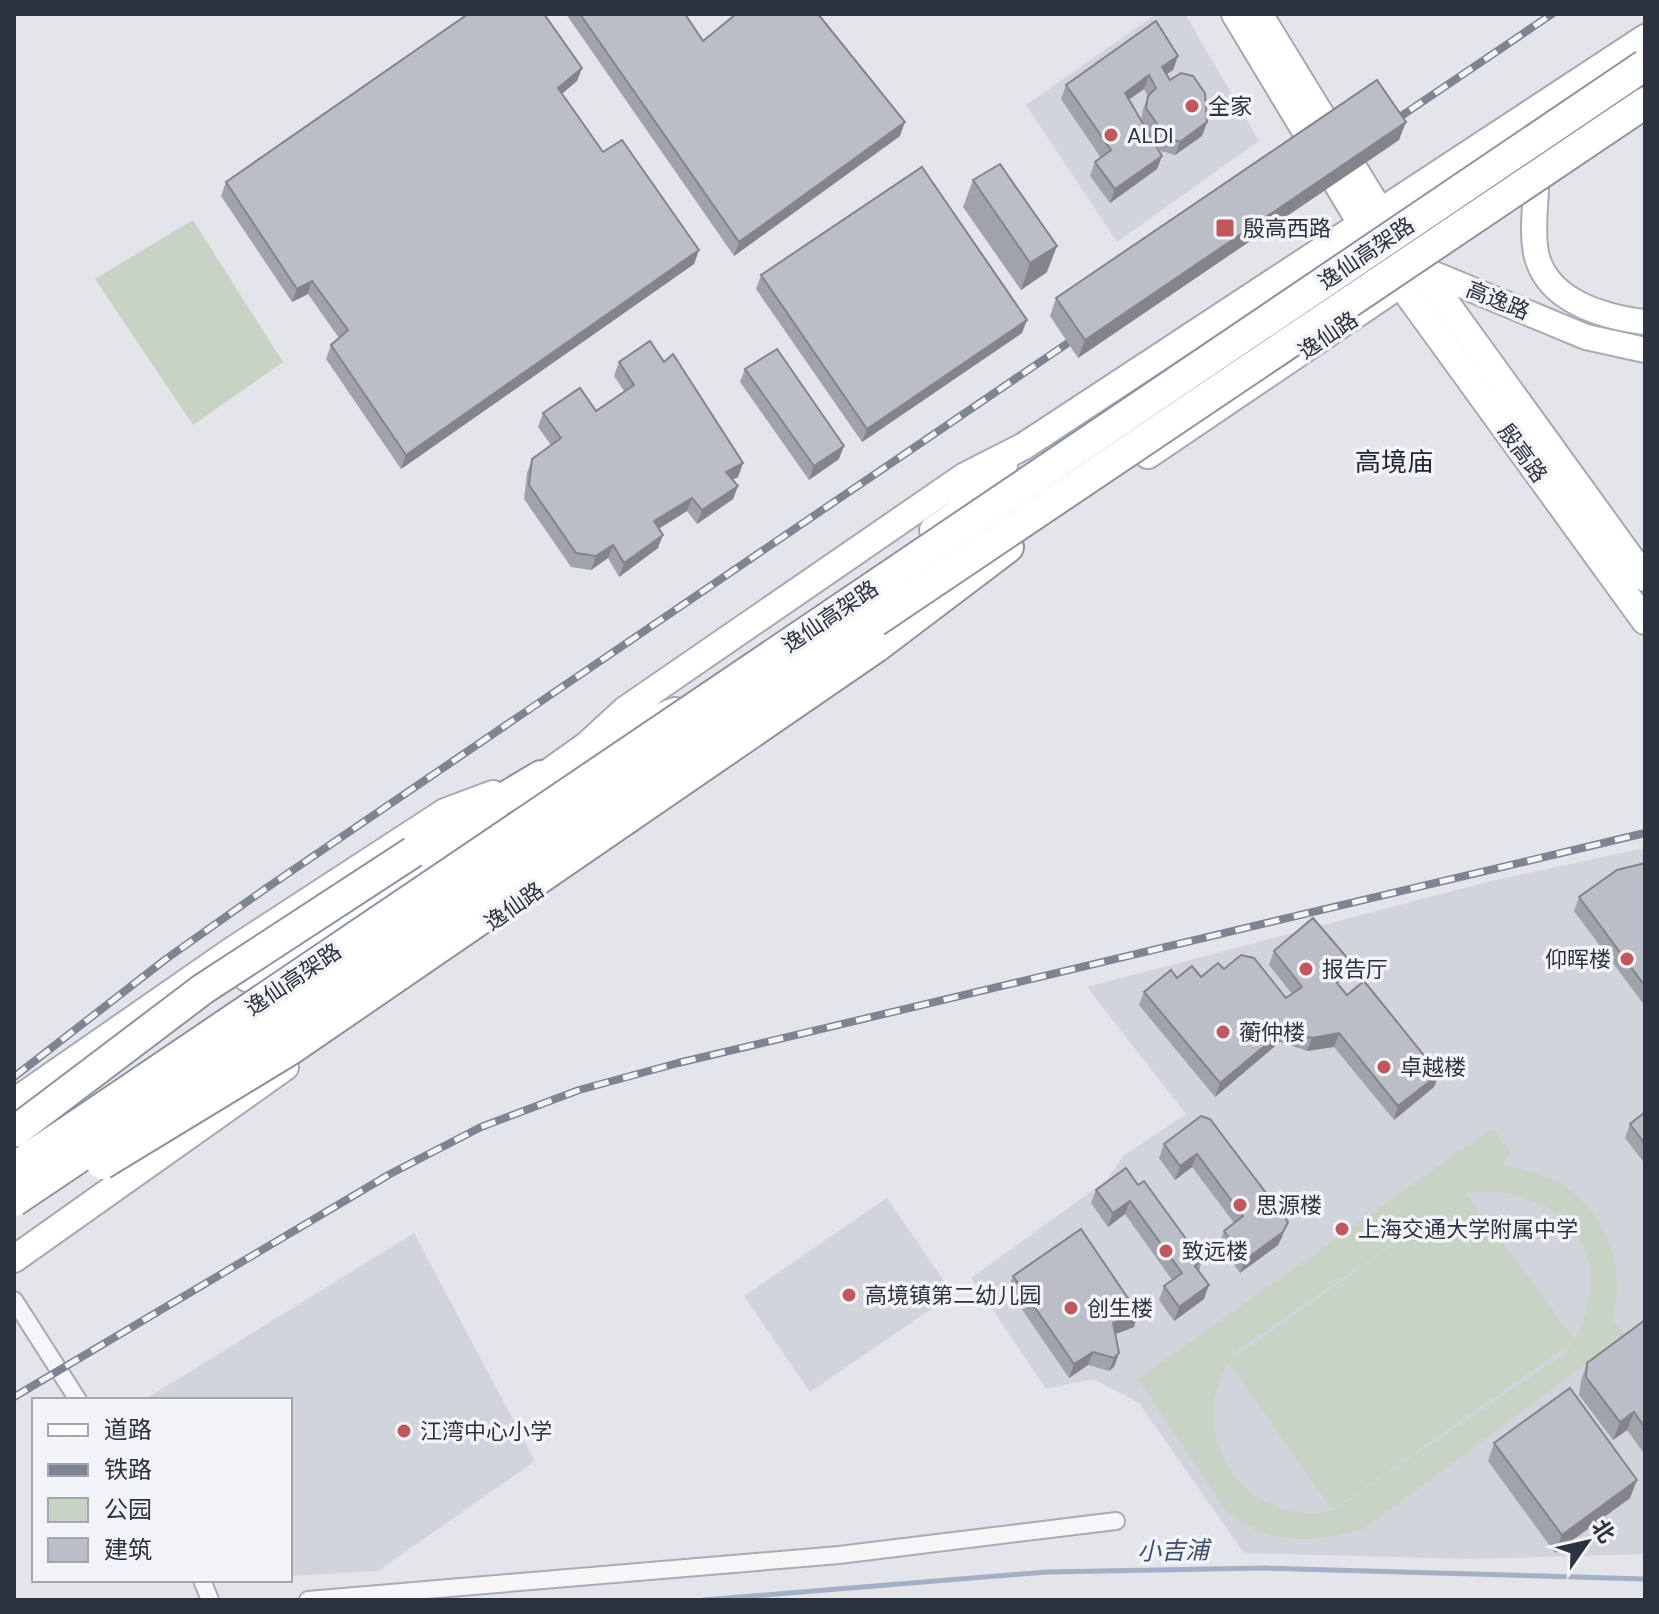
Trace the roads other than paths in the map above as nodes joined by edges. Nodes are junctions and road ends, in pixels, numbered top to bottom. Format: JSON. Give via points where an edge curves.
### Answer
{"nodes":[{"id":1,"x":1235,"y":14,"type":"edge"},
{"id":2,"x":1259,"y":14,"type":"edge"},
{"id":3,"x":1645,"y":38,"type":"edge"},
{"id":4,"x":1645,"y":65,"type":"edge"},
{"id":5,"x":1645,"y":103,"type":"edge"},
{"id":6,"x":1645,"y":121,"type":"edge"},
{"id":7,"x":1536,"y":190,"type":"junction"},
{"id":8,"x":1372,"y":220,"type":"junction"},
{"id":9,"x":1411,"y":278,"type":"junction"},
{"id":10,"x":1645,"y":322,"type":"edge"},
{"id":11,"x":1645,"y":350,"type":"edge"},
{"id":12,"x":1008,"y":547,"type":"junction"},
{"id":13,"x":1645,"y":578,"type":"edge"},
{"id":14,"x":1645,"y":621,"type":"edge"},
{"id":15,"x":541,"y":776,"type":"junction"},
{"id":16,"x":355,"y":975,"type":"junction"},
{"id":17,"x":325,"y":1038,"type":"junction"},
{"id":18,"x":14,"y":1102,"type":"edge"},
{"id":19,"x":14,"y":1126,"type":"edge"},
{"id":20,"x":14,"y":1132,"type":"edge"},
{"id":21,"x":15,"y":1193,"type":"edge"},
{"id":22,"x":14,"y":1259,"type":"edge"},
{"id":23,"x":14,"y":1300,"type":"edge"},
{"id":24,"x":77,"y":1398,"type":"edge"},
{"id":25,"x":1116,"y":1521,"type":"dead end"},
{"id":26,"x":308,"y":1600,"type":"edge"}],
"edges":[{"from":1,"to":8,"type":"main road"},
{"from":2,"to":8,"type":"main road"},
{"from":3,"to":8,"type":"main road"},
{"from":4,"to":21,"type":"highway","name":"逸仙高架路","bridge":true},
{"from":5,"to":21,"type":"highway","name":"逸仙高架路","bridge":true},
{"from":6,"to":7,"type":"main road","name":"逸仙路"},
{"from":7,"to":9,"type":"main road","name":"逸仙路"},
{"from":7,"to":10,"type":"street","name":"高逸路","via":[[1533,232],[1537,257],[1550,281],[1572,302]]},
{"from":8,"to":9,"type":"main road"},
{"from":8,"to":15,"type":"main road","via":[[1024,446],[956,514],[668,716],[587,745]]},
{"from":9,"to":11,"type":"street","name":"高逸路","via":[[1586,337]]},
{"from":9,"to":12,"type":"main road","name":"逸仙路"},
{"from":9,"to":13,"type":"main road","name":"殷高路"},
{"from":9,"to":14,"type":"main road","name":"殷高路"},
{"from":12,"to":16,"type":"main road","name":"逸仙路","via":[[895,609]]},
{"from":12,"to":17,"type":"main road","name":"逸仙路","via":[[903,641]]},
{"from":12,"to":21,"type":"highway","bridge":true,"via":[[876,647],[291,1049],[76,1180]]},
{"from":15,"to":18,"type":"main road","via":[[445,812]]},
{"from":15,"to":19,"type":"main road","via":[[464,840]]},
{"from":15,"to":20,"type":"highway","bridge":true,"via":[[203,989]]},
{"from":16,"to":17,"type":"main road"},
{"from":16,"to":21,"type":"main road","name":"逸仙路"},
{"from":17,"to":22,"type":"main road","name":"逸仙路"},
{"from":23,"to":24,"type":"street"},
{"from":25,"to":26,"type":"street","via":[[839,1555]]}]}
